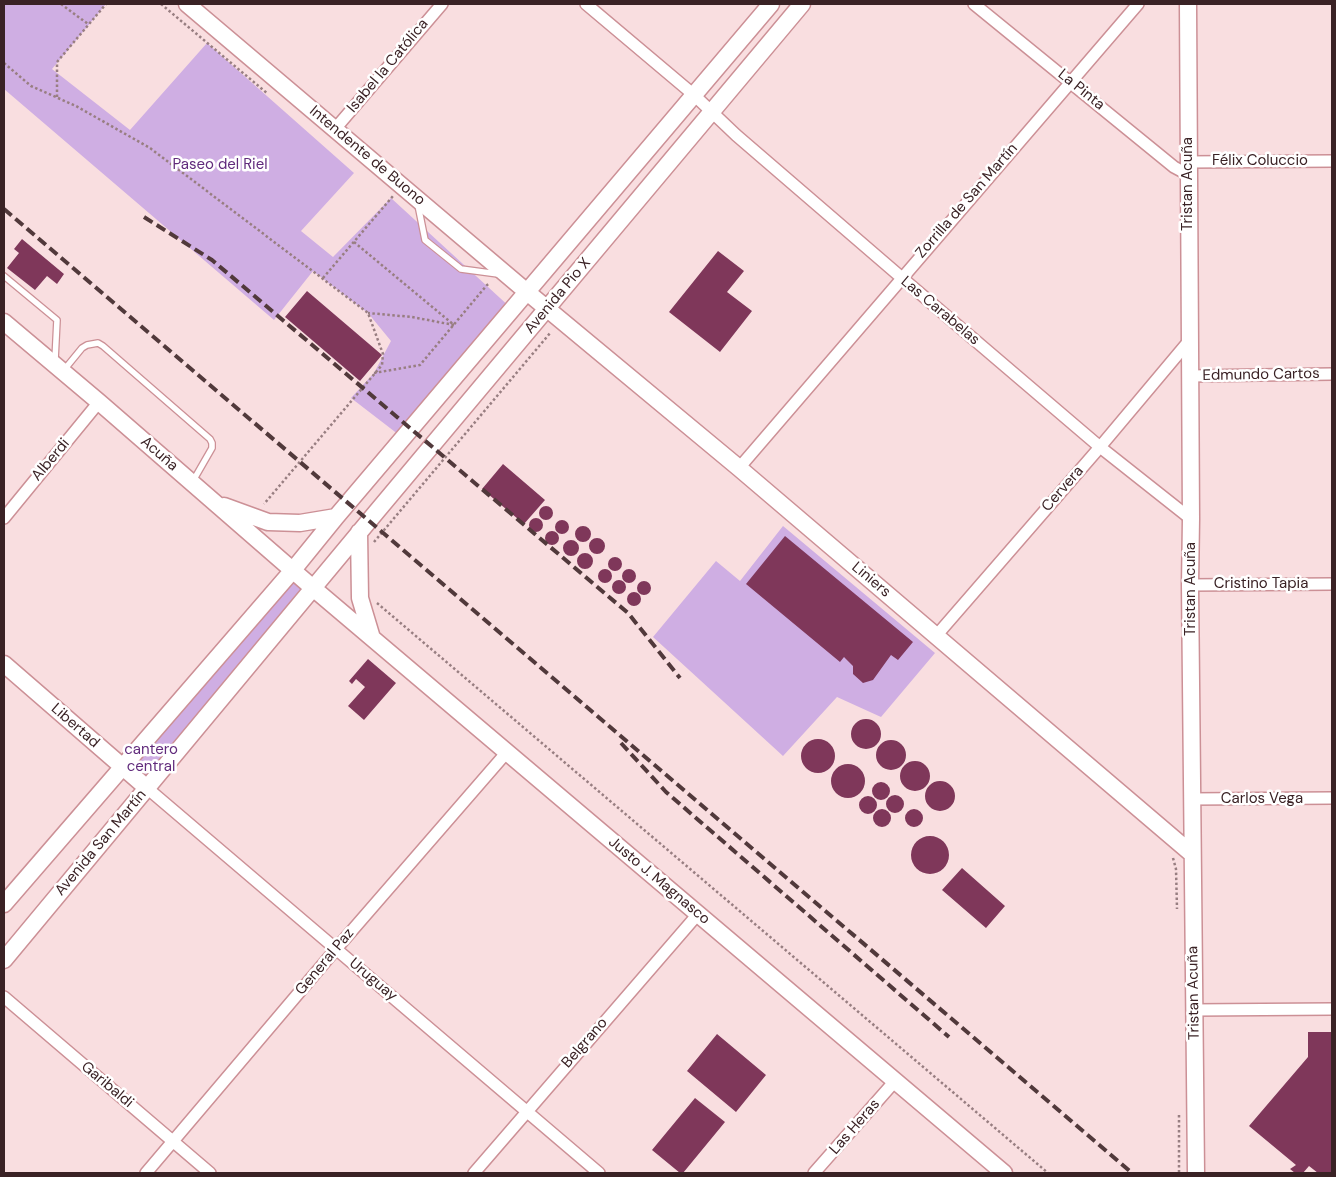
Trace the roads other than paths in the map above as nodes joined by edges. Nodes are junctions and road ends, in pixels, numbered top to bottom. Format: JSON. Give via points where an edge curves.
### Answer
{"nodes":[{"id":1,"x":187,"y":4,"type":"edge"},
{"id":2,"x":442,"y":4,"type":"edge"},
{"id":3,"x":586,"y":4,"type":"edge"},
{"id":4,"x":772,"y":4,"type":"edge"},
{"id":5,"x":802,"y":4,"type":"edge"},
{"id":6,"x":974,"y":4,"type":"edge"},
{"id":7,"x":1138,"y":4,"type":"edge"},
{"id":8,"x":1188,"y":4,"type":"edge"},
{"id":9,"x":1070,"y":82,"type":"junction"},
{"id":10,"x":694,"y":95,"type":"junction"},
{"id":11,"x":712,"y":112,"type":"junction"},
{"id":12,"x":335,"y":129,"type":"junction"},
{"id":13,"x":1332,"y":161,"type":"edge"},
{"id":14,"x":1188,"y":168,"type":"junction"},
{"id":15,"x":417,"y":198,"type":"junction"},
{"id":16,"x":507,"y":275,"type":"junction"},
{"id":17,"x":4,"y":276,"type":"edge"},
{"id":18,"x":902,"y":278,"type":"junction"},
{"id":19,"x":527,"y":292,"type":"junction"},
{"id":20,"x":547,"y":308,"type":"junction"},
{"id":21,"x":4,"y":322,"type":"edge"},
{"id":22,"x":1189,"y":341,"type":"junction"},
{"id":23,"x":59,"y":368,"type":"junction"},
{"id":24,"x":1332,"y":374,"type":"edge"},
{"id":25,"x":1190,"y":376,"type":"junction"},
{"id":26,"x":99,"y":402,"type":"junction"},
{"id":27,"x":1100,"y":447,"type":"junction"},
{"id":28,"x":739,"y":468,"type":"junction"},
{"id":29,"x":192,"y":482,"type":"junction"},
{"id":30,"x":216,"y":504,"type":"junction"},
{"id":31,"x":336,"y":517,"type":"junction"},
{"id":32,"x":4,"y":518,"type":"edge"},
{"id":33,"x":1191,"y":519,"type":"junction"},
{"id":34,"x":359,"y":532,"type":"junction"},
{"id":35,"x":293,"y":570,"type":"junction"},
{"id":36,"x":1332,"y":584,"type":"edge"},
{"id":37,"x":1190,"y":585,"type":"junction"},
{"id":38,"x":314,"y":588,"type":"junction"},
{"id":39,"x":936,"y":636,"type":"junction"},
{"id":40,"x":372,"y":638,"type":"junction"},
{"id":41,"x":4,"y":664,"type":"edge"},
{"id":42,"x":507,"y":752,"type":"junction"},
{"id":43,"x":122,"y":766,"type":"junction"},
{"id":44,"x":147,"y":788,"type":"junction"},
{"id":45,"x":1332,"y":798,"type":"edge"},
{"id":46,"x":1192,"y":799,"type":"junction"},
{"id":47,"x":1192,"y":854,"type":"junction"},
{"id":48,"x":4,"y":904,"type":"edge"},
{"id":49,"x":698,"y":914,"type":"junction"},
{"id":50,"x":336,"y":949,"type":"junction"},
{"id":51,"x":4,"y":960,"type":"edge"},
{"id":52,"x":4,"y":998,"type":"edge"},
{"id":53,"x":1194,"y":1010,"type":"junction"},
{"id":54,"x":1332,"y":1010,"type":"edge"},
{"id":55,"x":895,"y":1081,"type":"junction"},
{"id":56,"x":527,"y":1111,"type":"junction"},
{"id":57,"x":173,"y":1142,"type":"junction"},
{"id":58,"x":146,"y":1173,"type":"edge"},
{"id":59,"x":210,"y":1173,"type":"edge"},
{"id":60,"x":474,"y":1173,"type":"edge"},
{"id":61,"x":599,"y":1173,"type":"edge"},
{"id":62,"x":814,"y":1173,"type":"edge"},
{"id":63,"x":1004,"y":1173,"type":"edge"},
{"id":64,"x":1196,"y":1173,"type":"edge"}],
"edges":[{"from":1,"to":12,"type":"main road","name":"Intendente de Buono"},
{"from":2,"to":12,"type":"street","name":"Isabel la Católica"},
{"from":3,"to":10,"type":"street","name":"Las Carabelas"},
{"from":4,"to":10,"type":"main road","name":"Avenida Pio X"},
{"from":5,"to":11,"type":"main road","name":"Avenida Pio X"},
{"from":6,"to":9,"type":"street","name":"La Pinta"},
{"from":7,"to":9,"type":"street","name":"Zorrilla de San Martín"},
{"from":8,"to":14,"type":"main road","name":"Tristan Acuña"},
{"from":9,"to":14,"type":"street","name":"La Pinta","via":[[1174,167]]},
{"from":9,"to":18,"type":"street","name":"Zorrilla de San Martín"},
{"from":10,"to":11,"type":"street","name":"Las Carabelas"},
{"from":10,"to":19,"type":"main road","name":"Avenida Pio X"},
{"from":11,"to":18,"type":"street","name":"Las Carabelas"},
{"from":11,"to":20,"type":"main road","name":"Avenida Pio X"},
{"from":12,"to":15,"type":"main road","name":"Intendente de Buono"},
{"from":13,"to":14,"type":"street","name":"Félix Coluccio"},
{"from":14,"to":22,"type":"main road","name":"Tristan Acuña"},
{"from":15,"to":16,"type":"main road","name":"Intendente de Buono"},
{"from":15,"to":16,"type":"lane","via":[[425,240],[461,270]]},
{"from":16,"to":19,"type":"main road","name":"Intendente de Buono"},
{"from":17,"to":23,"type":"lane","via":[[57,320]]},
{"from":18,"to":27,"type":"street","name":"Las Carabelas"},
{"from":18,"to":28,"type":"street","name":"Zorrilla de San Martín"},
{"from":19,"to":20,"type":"main road","name":"Intendente de Buono"},
{"from":19,"to":31,"type":"main road","name":"Avenida Pio X"},
{"from":20,"to":28,"type":"main road","name":"Liniers"},
{"from":20,"to":34,"type":"main road","name":"Avenida Pio X"},
{"from":21,"to":23,"type":"main road","name":"Acuña"},
{"from":22,"to":25,"type":"main road","name":"Tristan Acuña"},
{"from":22,"to":27,"type":"street","name":"Cervera"},
{"from":23,"to":26,"type":"main road","name":"Acuña"},
{"from":23,"to":29,"type":"lane","via":[[87,345],[98,343],[103,346],[210,439],[212,448]]},
{"from":24,"to":25,"type":"street","name":"Edmundo Cartos"},
{"from":25,"to":33,"type":"main road","name":"Tristan Acuña"},
{"from":26,"to":29,"type":"main road","name":"Acuña"},
{"from":26,"to":32,"type":"street","name":"Alberdi"},
{"from":27,"to":33,"type":"street","name":"Las Carabelas"},
{"from":27,"to":39,"type":"street","name":"Cervera"},
{"from":28,"to":39,"type":"main road","name":"Liniers"},
{"from":29,"to":30,"type":"main road","name":"Acuña"},
{"from":30,"to":31,"type":"main road","via":[[268,522],[300,523]]},
{"from":30,"to":35,"type":"main road","name":"Acuña"},
{"from":31,"to":35,"type":"main road","name":"Avenida Pio X"},
{"from":33,"to":37,"type":"main road","name":"Tristan Acuña"},
{"from":34,"to":38,"type":"main road","name":"Avenida Pio X"},
{"from":34,"to":40,"type":"main road","via":[[360,598]]},
{"from":35,"to":38,"type":"main road","name":"Acuña"},
{"from":35,"to":43,"type":"main road"},
{"from":36,"to":37,"type":"street","name":"Cristino Tapia"},
{"from":37,"to":46,"type":"main road","name":"Tristan Acuña"},
{"from":38,"to":40,"type":"main road","name":"Justo J. Magnasco"},
{"from":38,"to":44,"type":"main road","name":"Avenida San Martín"},
{"from":39,"to":47,"type":"main road","name":"Liniers"},
{"from":40,"to":42,"type":"main road","name":"Justo J. Magnasco"},
{"from":41,"to":43,"type":"main road","name":"Libertad"},
{"from":42,"to":49,"type":"main road","name":"Justo J. Magnasco"},
{"from":42,"to":50,"type":"street","name":"General Paz"},
{"from":43,"to":44,"type":"main road","name":"Libertad"},
{"from":43,"to":48,"type":"main road"},
{"from":44,"to":50,"type":"street","name":"Uruguay"},
{"from":44,"to":51,"type":"main road","name":"Avenida San Martín"},
{"from":45,"to":46,"type":"street","name":"Carlos Vega"},
{"from":46,"to":47,"type":"main road","name":"Tristan Acuña"},
{"from":47,"to":53,"type":"main road","name":"Tristan Acuña"},
{"from":49,"to":55,"type":"main road","name":"Justo J. Magnasco"},
{"from":49,"to":56,"type":"street","name":"Belgrano"},
{"from":50,"to":56,"type":"street","name":"Uruguay"},
{"from":50,"to":57,"type":"street","name":"General Paz"},
{"from":52,"to":57,"type":"street","name":"Garibaldi"},
{"from":53,"to":54,"type":"street"},
{"from":53,"to":64,"type":"main road","name":"Tristan Acuña"},
{"from":55,"to":62,"type":"street","name":"Las Heras"},
{"from":55,"to":63,"type":"main road","name":"Justo J. Magnasco"},
{"from":56,"to":60,"type":"street","name":"Belgrano"},
{"from":56,"to":61,"type":"street","name":"Uruguay"},
{"from":57,"to":58,"type":"street","name":"General Paz"},
{"from":57,"to":59,"type":"street","name":"Garibaldi"}]}
